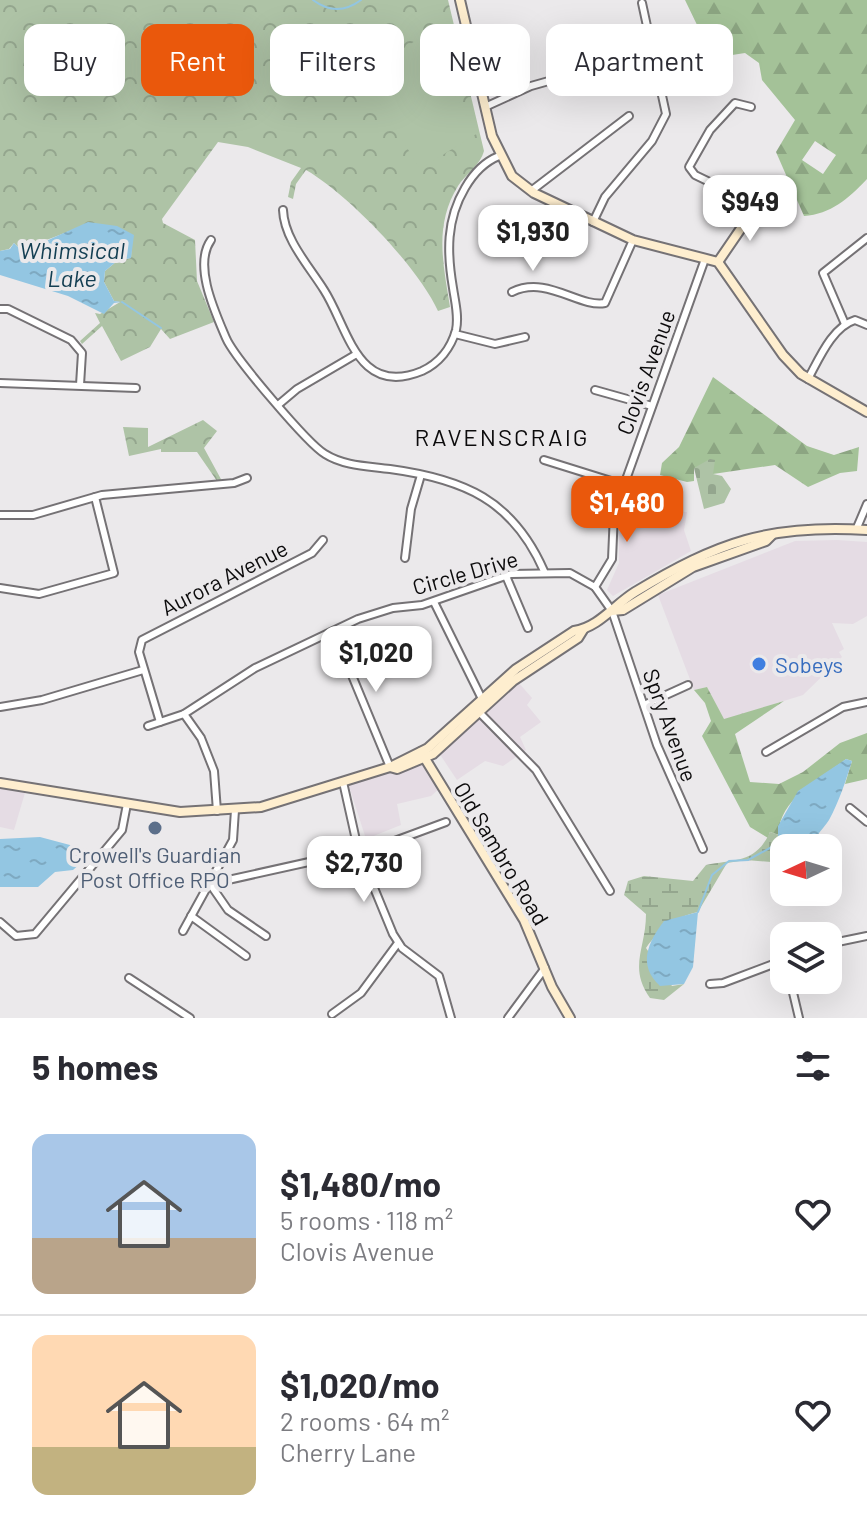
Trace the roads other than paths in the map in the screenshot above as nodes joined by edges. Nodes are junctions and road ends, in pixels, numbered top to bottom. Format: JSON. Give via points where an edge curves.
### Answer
{"nodes":[{"id":1,"x":460,"y":0,"type":"edge"},
{"id":2,"x":642,"y":3,"type":"dead end"},
{"id":3,"x":546,"y":81,"type":"edge"},
{"id":4,"x":485,"y":107,"type":"junction"},
{"id":5,"x":751,"y":107,"type":"dead end"},
{"id":6,"x":629,"y":116,"type":"dead end"},
{"id":7,"x":499,"y":156,"type":"junction"},
{"id":8,"x":531,"y":191,"type":"junction"},
{"id":9,"x":757,"y":205,"type":"joint"},
{"id":10,"x":283,"y":210,"type":"dead end"},
{"id":11,"x":593,"y":222,"type":"junction"},
{"id":12,"x":867,"y":238,"type":"edge"},
{"id":13,"x":211,"y":240,"type":"dead end"},
{"id":14,"x":633,"y":240,"type":"junction"},
{"id":15,"x":705,"y":259,"type":"junction"},
{"id":16,"x":718,"y":262,"type":"junction"},
{"id":17,"x":512,"y":292,"type":"dead end"},
{"id":18,"x":0,"y":309,"type":"edge"},
{"id":19,"x":845,"y":324,"type":"junction"},
{"id":20,"x":867,"y":325,"type":"edge"},
{"id":21,"x":455,"y":334,"type":"junction"},
{"id":22,"x":525,"y":337,"type":"dead end"},
{"id":23,"x":355,"y":355,"type":"junction"},
{"id":24,"x":808,"y":379,"type":"junction"},
{"id":25,"x":0,"y":383,"type":"edge"},
{"id":26,"x":80,"y":385,"type":"junction"},
{"id":27,"x":136,"y":388,"type":"dead end"},
{"id":28,"x":595,"y":390,"type":"dead end"},
{"id":29,"x":278,"y":405,"type":"junction"},
{"id":30,"x":652,"y":406,"type":"junction"},
{"id":31,"x":867,"y":412,"type":"edge"},
{"id":32,"x":544,"y":460,"type":"dead end"},
{"id":33,"x":421,"y":475,"type":"junction"},
{"id":34,"x":247,"y":478,"type":"dead end"},
{"id":35,"x":624,"y":485,"type":"junction"},
{"id":36,"x":95,"y":497,"type":"junction"},
{"id":37,"x":867,"y":504,"type":"edge"},
{"id":38,"x":0,"y":515,"type":"edge"},
{"id":39,"x":856,"y":530,"type":"junction"},
{"id":40,"x":867,"y":530,"type":"edge"},
{"id":41,"x":323,"y":540,"type":"dead end"},
{"id":42,"x":405,"y":558,"type":"dead end"},
{"id":43,"x":544,"y":571,"type":"junction"},
{"id":44,"x":506,"y":576,"type":"junction"},
{"id":45,"x":595,"y":587,"type":"junction"},
{"id":46,"x":0,"y":588,"type":"edge"},
{"id":47,"x":434,"y":602,"type":"junction"},
{"id":48,"x":612,"y":611,"type":"junction"},
{"id":49,"x":528,"y":628,"type":"dead end"},
{"id":50,"x":583,"y":630,"type":"junction"},
{"id":51,"x":334,"y":632,"type":"junction"},
{"id":52,"x":143,"y":670,"type":"junction"},
{"id":53,"x":688,"y":685,"type":"dead end"},
{"id":54,"x":482,"y":699,"type":"junction"},
{"id":55,"x":867,"y":702,"type":"edge"},
{"id":56,"x":644,"y":705,"type":"junction"},
{"id":57,"x":0,"y":707,"type":"edge"},
{"id":58,"x":477,"y":710,"type":"junction"},
{"id":59,"x":184,"y":714,"type":"junction"},
{"id":60,"x":160,"y":722,"type":"junction"},
{"id":61,"x":148,"y":726,"type":"dead end"},
{"id":62,"x":766,"y":752,"type":"dead end"},
{"id":63,"x":423,"y":756,"type":"junction"},
{"id":64,"x":390,"y":767,"type":"junction"},
{"id":65,"x":343,"y":782,"type":"junction"},
{"id":66,"x":0,"y":783,"type":"edge"},
{"id":67,"x":127,"y":804,"type":"junction"},
{"id":68,"x":850,"y":808,"type":"dead end"},
{"id":69,"x":235,"y":810,"type":"junction"},
{"id":70,"x":217,"y":811,"type":"junction"},
{"id":71,"x":446,"y":822,"type":"dead end"},
{"id":72,"x":867,"y":822,"type":"edge"},
{"id":73,"x":358,"y":849,"type":"junction"},
{"id":74,"x":703,"y":849,"type":"dead end"},
{"id":75,"x":210,"y":884,"type":"junction"},
{"id":76,"x":610,"y":891,"type":"dead end"},
{"id":77,"x":191,"y":916,"type":"junction"},
{"id":78,"x":0,"y":922,"type":"edge"},
{"id":79,"x":183,"y":931,"type":"dead end"},
{"id":80,"x":266,"y":936,"type":"dead end"},
{"id":81,"x":867,"y":936,"type":"edge"},
{"id":82,"x":842,"y":941,"type":"edge"},
{"id":83,"x":398,"y":943,"type":"junction"},
{"id":84,"x":246,"y":956,"type":"dead end"},
{"id":85,"x":770,"y":965,"type":"edge"},
{"id":86,"x":545,"y":968,"type":"junction"},
{"id":87,"x":129,"y":978,"type":"dead end"},
{"id":88,"x":710,"y":984,"type":"dead end"},
{"id":89,"x":793,"y":994,"type":"edge"},
{"id":90,"x":332,"y":1014,"type":"dead end"},
{"id":91,"x":190,"y":1018,"type":"edge"},
{"id":92,"x":451,"y":1018,"type":"edge"},
{"id":93,"x":508,"y":1018,"type":"edge"},
{"id":94,"x":570,"y":1018,"type":"edge"},
{"id":95,"x":799,"y":1018,"type":"edge"}],
"edges":[{"from":1,"to":4,"type":"main road"},
{"from":2,"to":11,"type":"street","via":[[666,114],[660,130],[605,197]]},
{"from":3,"to":4,"type":"street"},
{"from":4,"to":7,"type":"main road"},
{"from":5,"to":9,"type":"street","via":[[735,103],[710,130],[689,167],[692,174]]},
{"from":6,"to":8,"type":"street"},
{"from":7,"to":8,"type":"main road"},
{"from":7,"to":21,"type":"street","via":[[474,175],[452,218],[448,252]]},
{"from":8,"to":11,"type":"main road"},
{"from":9,"to":16,"type":"main road"},
{"from":10,"to":23,"type":"street","via":[[291,239],[331,302]]},
{"from":11,"to":14,"type":"main road"},
{"from":12,"to":19,"type":"street","via":[[823,273]]},
{"from":13,"to":29,"type":"street","via":[[204,275],[226,339]]},
{"from":14,"to":15,"type":"main road"},
{"from":14,"to":17,"type":"street","via":[[605,303],[560,290]]},
{"from":15,"to":16,"type":"main road"},
{"from":15,"to":30,"type":"street","name":"Clovis Avenue"},
{"from":16,"to":24,"type":"main road","via":[[783,355]]},
{"from":18,"to":26,"type":"street","via":[[71,340],[82,353]]},
{"from":19,"to":20,"type":"street","via":[[855,320]]},
{"from":19,"to":24,"type":"street"},
{"from":21,"to":22,"type":"street","via":[[500,344]]},
{"from":21,"to":23,"type":"street","via":[[439,359],[414,374],[382,372]]},
{"from":23,"to":29,"type":"street"},
{"from":24,"to":31,"type":"main road"},
{"from":25,"to":26,"type":"street"},
{"from":26,"to":27,"type":"street"},
{"from":28,"to":30,"type":"street"},
{"from":29,"to":33,"type":"street","via":[[326,455]]},
{"from":30,"to":35,"type":"street","name":"Clovis Avenue"},
{"from":32,"to":35,"type":"street"},
{"from":33,"to":42,"type":"street"},
{"from":33,"to":43,"type":"street","via":[[462,487],[502,509],[525,533]]},
{"from":34,"to":36,"type":"street"},
{"from":35,"to":45,"type":"street","name":"Clovis Avenue","via":[[611,523],[612,559]]},
{"from":36,"to":38,"type":"street","via":[[33,515]]},
{"from":36,"to":46,"type":"street","via":[[114,573],[39,594]]},
{"from":37,"to":39,"type":"street"},
{"from":39,"to":40,"type":"main road"},
{"from":39,"to":48,"type":"main road","via":[[804,529],[772,535],[693,567],[623,610]]},
{"from":41,"to":52,"type":"street","name":"Aurora Avenue","via":[[312,553],[146,636],[139,644]]},
{"from":43,"to":44,"type":"street","name":"Circle Drive"},
{"from":43,"to":45,"type":"street","name":"Circle Drive","via":[[570,573]]},
{"from":44,"to":47,"type":"street","name":"Circle Drive"},
{"from":44,"to":49,"type":"street"},
{"from":45,"to":48,"type":"street"},
{"from":47,"to":51,"type":"street","name":"Circle Drive","via":[[393,608]]},
{"from":47,"to":54,"type":"street"},
{"from":48,"to":50,"type":"main road"},
{"from":48,"to":56,"type":"street","name":"Spry Avenue"},
{"from":50,"to":54,"type":"main road","via":[[524,663]]},
{"from":50,"to":58,"type":"main road"},
{"from":51,"to":59,"type":"street","name":"Circle Drive","via":[[255,668]]},
{"from":51,"to":64,"type":"street"},
{"from":52,"to":57,"type":"street"},
{"from":52,"to":60,"type":"street"},
{"from":53,"to":56,"type":"street"},
{"from":54,"to":58,"type":"main road"},
{"from":55,"to":62,"type":"street","via":[[843,707]]},
{"from":56,"to":74,"type":"street","name":"Spry Avenue"},
{"from":58,"to":63,"type":"main road"},
{"from":58,"to":76,"type":"street","via":[[536,770]]},
{"from":59,"to":60,"type":"street","name":"Circle Drive"},
{"from":59,"to":70,"type":"street","via":[[214,771]]},
{"from":60,"to":61,"type":"street","name":"Circle Drive"},
{"from":63,"to":64,"type":"main road","via":[[397,769]]},
{"from":63,"to":86,"type":"main road","name":"Old Sambro Road","via":[[524,920]]},
{"from":64,"to":65,"type":"main road"},
{"from":65,"to":69,"type":"main road"},
{"from":65,"to":73,"type":"street"},
{"from":66,"to":67,"type":"main road"},
{"from":67,"to":70,"type":"main road"},
{"from":67,"to":78,"type":"street","via":[[122,830],[35,934],[16,936]]},
{"from":68,"to":72,"type":"street"},
{"from":69,"to":70,"type":"main road"},
{"from":69,"to":75,"type":"street","via":[[234,838]]},
{"from":71,"to":73,"type":"street"},
{"from":73,"to":75,"type":"street"},
{"from":73,"to":83,"type":"street"},
{"from":75,"to":77,"type":"street"},
{"from":75,"to":80,"type":"street","via":[[228,910]]},
{"from":77,"to":79,"type":"street"},
{"from":77,"to":84,"type":"street"},
{"from":81,"to":82,"type":"street"},
{"from":83,"to":90,"type":"street","via":[[361,993]]},
{"from":83,"to":92,"type":"street","via":[[436,972]]},
{"from":85,"to":88,"type":"street"},
{"from":86,"to":93,"type":"street"},
{"from":86,"to":94,"type":"main road","name":"Old Sambro Road"},
{"from":87,"to":91,"type":"street"},
{"from":89,"to":95,"type":"street"}]}
